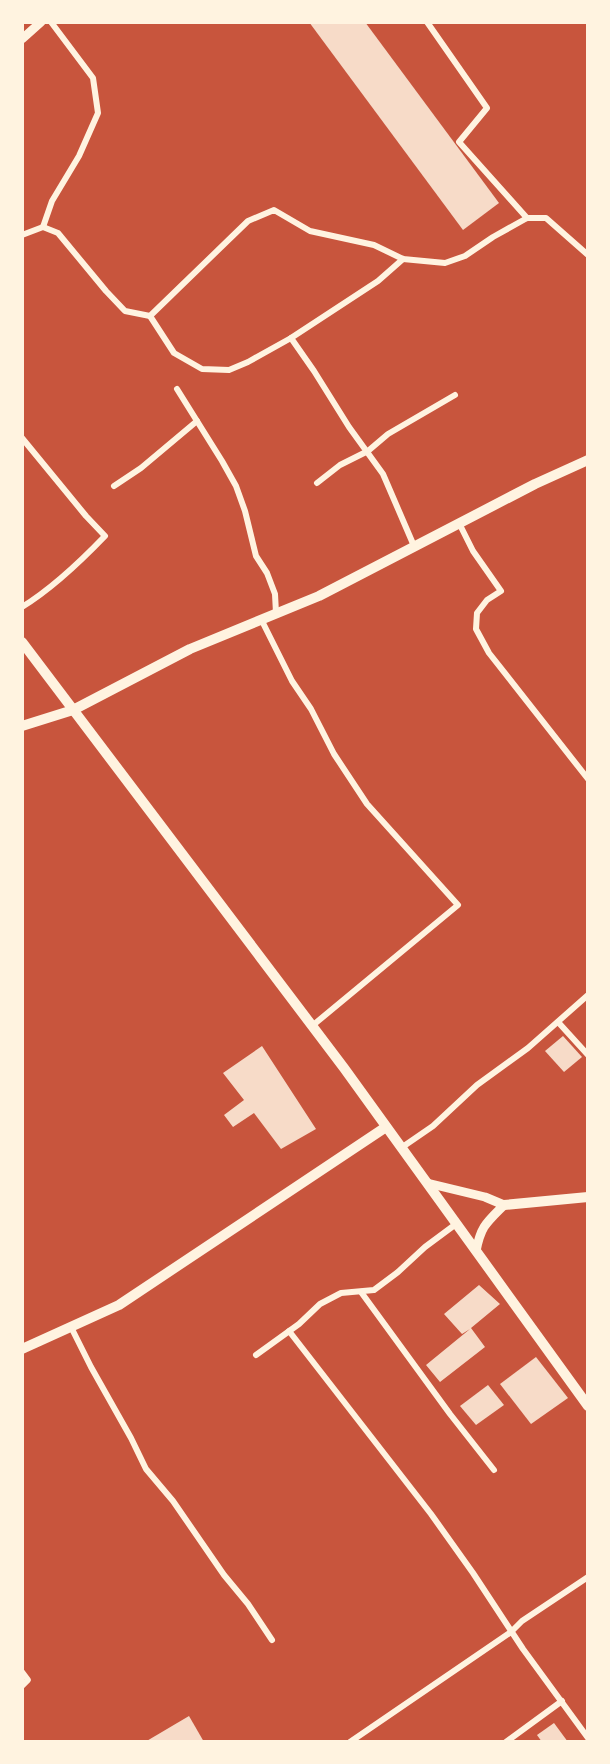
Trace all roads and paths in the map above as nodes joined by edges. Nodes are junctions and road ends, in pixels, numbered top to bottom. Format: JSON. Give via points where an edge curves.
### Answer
{"nodes":[{"id":1,"x":41,"y":22,"type":"edge"},
{"id":2,"x":51,"y":22,"type":"edge"},
{"id":3,"x":427,"y":22,"type":"edge"},
{"id":4,"x":22,"y":39,"type":"edge"},
{"id":5,"x":527,"y":218,"type":"junction"},
{"id":6,"x":43,"y":227,"type":"junction"},
{"id":7,"x":22,"y":235,"type":"edge"},
{"id":8,"x":588,"y":255,"type":"edge"},
{"id":9,"x":403,"y":259,"type":"junction"},
{"id":10,"x":150,"y":316,"type":"junction"},
{"id":11,"x":291,"y":338,"type":"junction"},
{"id":12,"x":177,"y":389,"type":"dead end"},
{"id":13,"x":455,"y":395,"type":"dead end"},
{"id":14,"x":197,"y":421,"type":"junction"},
{"id":15,"x":22,"y":438,"type":"edge"},
{"id":16,"x":368,"y":451,"type":"junction"},
{"id":17,"x":588,"y":460,"type":"edge"},
{"id":18,"x":317,"y":483,"type":"dead end"},
{"id":19,"x":114,"y":486,"type":"dead end"},
{"id":20,"x":459,"y":523,"type":"junction"},
{"id":21,"x":414,"y":546,"type":"junction"},
{"id":22,"x":22,"y":607,"type":"edge"},
{"id":23,"x":276,"y":613,"type":"junction"},
{"id":24,"x":261,"y":619,"type":"junction"},
{"id":25,"x":22,"y":642,"type":"edge"},
{"id":26,"x":73,"y":710,"type":"junction"},
{"id":27,"x":22,"y":726,"type":"edge"},
{"id":28,"x":588,"y":779,"type":"edge"},
{"id":29,"x":588,"y":995,"type":"edge"},
{"id":30,"x":558,"y":1022,"type":"junction"},
{"id":31,"x":312,"y":1026,"type":"junction"},
{"id":32,"x":588,"y":1055,"type":"edge"},
{"id":33,"x":386,"y":1127,"type":"junction"},
{"id":34,"x":401,"y":1148,"type":"junction"},
{"id":35,"x":427,"y":1183,"type":"junction"},
{"id":36,"x":588,"y":1197,"type":"edge"},
{"id":37,"x":504,"y":1205,"type":"junction"},
{"id":38,"x":456,"y":1224,"type":"junction"},
{"id":39,"x":476,"y":1251,"type":"junction"},
{"id":40,"x":361,"y":1292,"type":"junction"},
{"id":41,"x":71,"y":1327,"type":"junction"},
{"id":42,"x":289,"y":1332,"type":"junction"},
{"id":43,"x":22,"y":1349,"type":"edge"},
{"id":44,"x":256,"y":1356,"type":"dead end"},
{"id":45,"x":588,"y":1406,"type":"edge"},
{"id":46,"x":494,"y":1470,"type":"dead end"},
{"id":47,"x":588,"y":1577,"type":"edge"},
{"id":48,"x":511,"y":1632,"type":"junction"},
{"id":49,"x":272,"y":1640,"type":"dead end"},
{"id":50,"x":22,"y":1672,"type":"edge"},
{"id":51,"x":22,"y":1686,"type":"edge"},
{"id":52,"x":562,"y":1701,"type":"junction"},
{"id":53,"x":588,"y":1738,"type":"edge"},
{"id":54,"x":350,"y":1742,"type":"edge"},
{"id":55,"x":506,"y":1742,"type":"edge"}],
"edges":[{"from":1,"to":4,"type":"street"},
{"from":2,"to":6,"type":"street","via":[[93,78],[98,113],[79,156],[52,201]]},
{"from":3,"to":5,"type":"street","via":[[487,108],[459,142]]},
{"from":5,"to":8,"type":"street","via":[[546,218]]},
{"from":5,"to":9,"type":"street","via":[[455,260],[445,263]]},
{"from":6,"to":7,"type":"street"},
{"from":6,"to":10,"type":"street","via":[[58,233],[125,311]]},
{"from":9,"to":10,"type":"street","via":[[374,246],[310,231],[274,210],[248,221]]},
{"from":9,"to":11,"type":"street","via":[[378,281]]},
{"from":10,"to":11,"type":"street","via":[[174,353],[202,369],[229,370]]},
{"from":11,"to":16,"type":"street"},
{"from":12,"to":14,"type":"street"},
{"from":13,"to":16,"type":"street","via":[[388,434]]},
{"from":14,"to":19,"type":"street"},
{"from":14,"to":23,"type":"street","via":[[236,486],[256,556],[275,594]]},
{"from":15,"to":22,"type":"street","via":[[105,536],[63,576]]},
{"from":16,"to":18,"type":"street","via":[[340,465]]},
{"from":16,"to":21,"type":"street","via":[[383,474]]},
{"from":17,"to":20,"type":"main road"},
{"from":20,"to":21,"type":"main road"},
{"from":20,"to":28,"type":"street","via":[[501,591],[477,613],[476,629],[489,653]]},
{"from":21,"to":23,"type":"main road","via":[[319,596]]},
{"from":23,"to":24,"type":"main road"},
{"from":24,"to":26,"type":"main road","via":[[190,649]]},
{"from":24,"to":31,"type":"street","via":[[292,681],[367,804],[458,905]]},
{"from":25,"to":26,"type":"main road"},
{"from":26,"to":27,"type":"main road"},
{"from":26,"to":31,"type":"main road"},
{"from":29,"to":30,"type":"street"},
{"from":30,"to":32,"type":"street"},
{"from":30,"to":34,"type":"street"},
{"from":31,"to":33,"type":"main road"},
{"from":33,"to":34,"type":"main road"},
{"from":33,"to":41,"type":"main road","via":[[119,1305]]},
{"from":34,"to":35,"type":"main road"},
{"from":35,"to":37,"type":"street"},
{"from":35,"to":38,"type":"main road"},
{"from":36,"to":37,"type":"main road"},
{"from":37,"to":39,"type":"street","via":[[479,1232]]},
{"from":38,"to":39,"type":"main road"},
{"from":38,"to":40,"type":"street","via":[[374,1290]]},
{"from":39,"to":45,"type":"main road"},
{"from":40,"to":42,"type":"street","via":[[341,1293],[320,1304]]},
{"from":40,"to":46,"type":"street"},
{"from":41,"to":43,"type":"main road"},
{"from":41,"to":49,"type":"street","via":[[146,1468]]},
{"from":42,"to":44,"type":"street"},
{"from":42,"to":48,"type":"street","via":[[431,1514]]},
{"from":47,"to":48,"type":"street"},
{"from":48,"to":52,"type":"street"},
{"from":48,"to":54,"type":"street"},
{"from":50,"to":51,"type":"street","via":[[28,1680]]},
{"from":52,"to":53,"type":"street"},
{"from":52,"to":55,"type":"street"}]}
